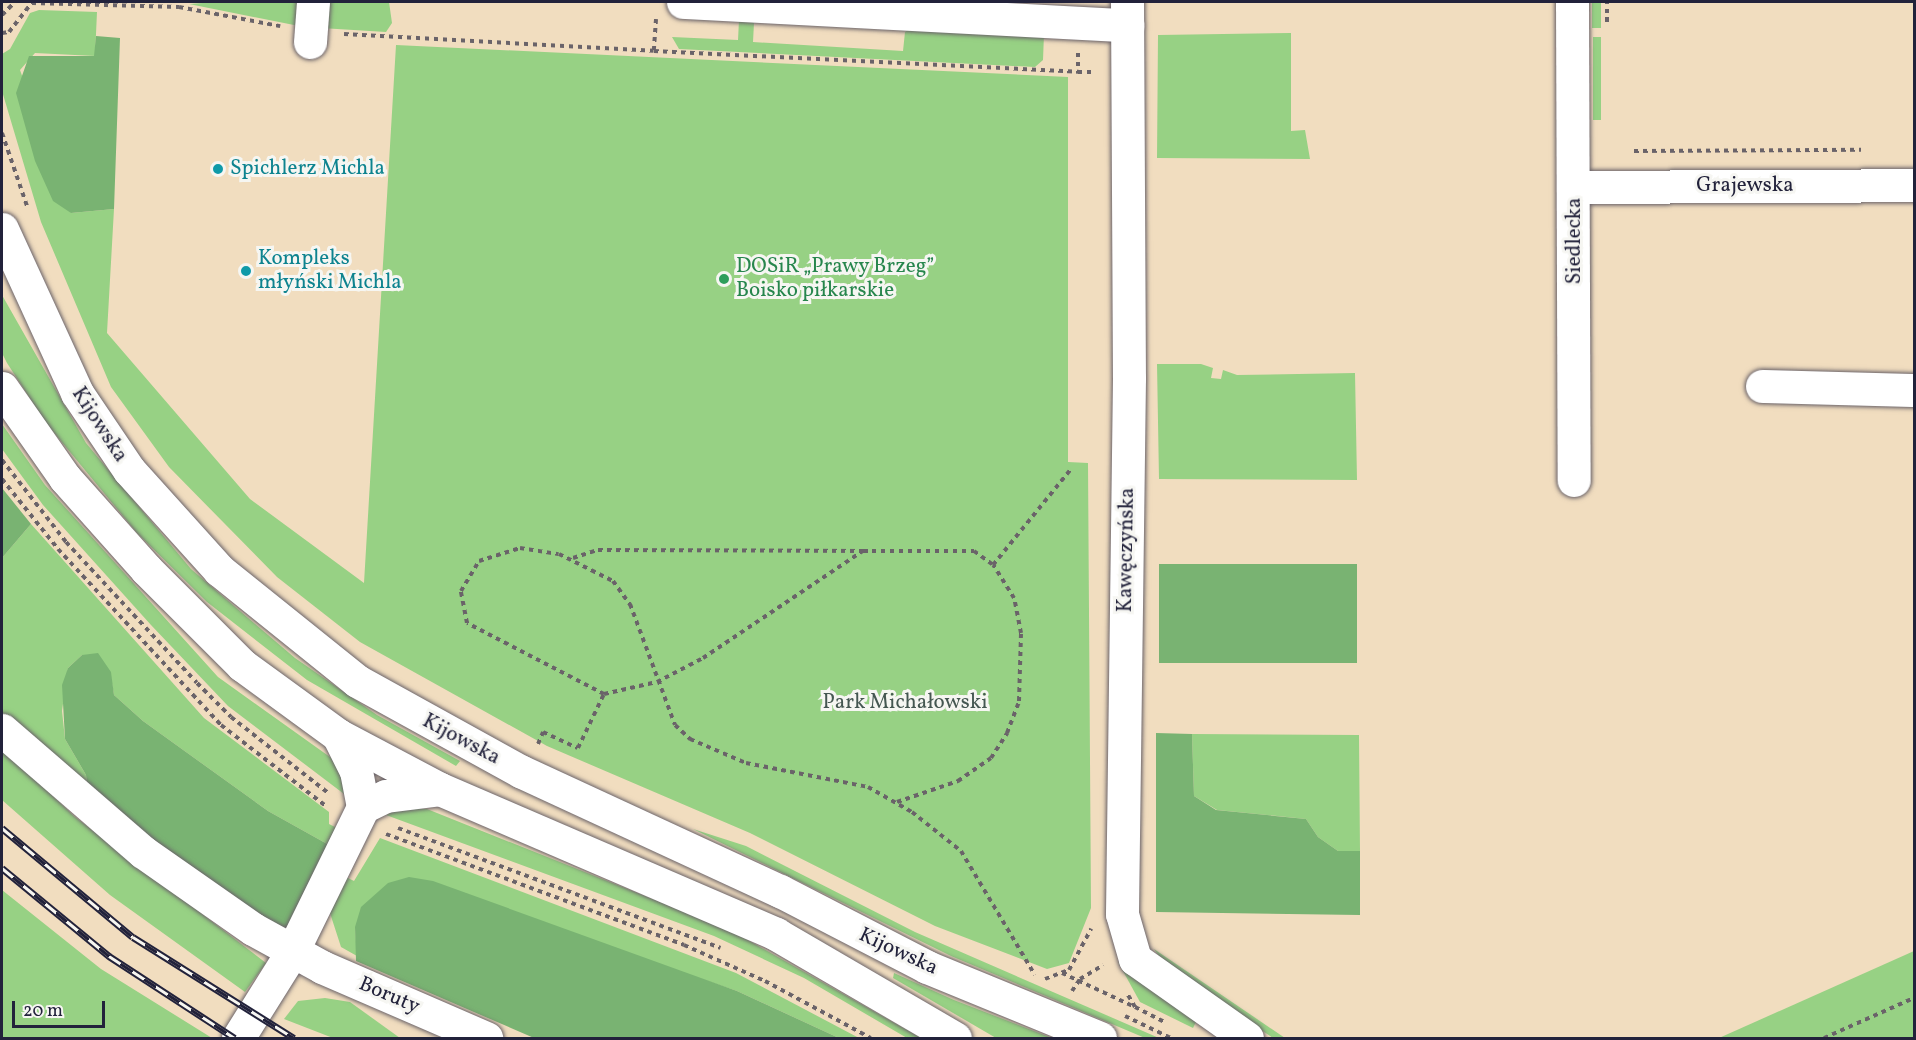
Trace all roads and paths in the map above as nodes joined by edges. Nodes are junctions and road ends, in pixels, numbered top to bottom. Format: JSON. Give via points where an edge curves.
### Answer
{"nodes":[{"id":1,"x":15,"y":2,"type":"edge"},
{"id":2,"x":32,"y":2,"type":"edge"},
{"id":3,"x":313,"y":2,"type":"edge"},
{"id":4,"x":1572,"y":2,"type":"edge"},
{"id":5,"x":1607,"y":2,"type":"edge"},
{"id":6,"x":669,"y":6,"type":"edge"},
{"id":7,"x":1127,"y":13,"type":"edge"},
{"id":8,"x":2,"y":15,"type":"edge"},
{"id":9,"x":2,"y":33,"type":"edge"},
{"id":10,"x":1607,"y":36,"type":"dead end"},
{"id":11,"x":310,"y":42,"type":"dead end"},
{"id":12,"x":1078,"y":72,"type":"dead end"},
{"id":13,"x":2,"y":133,"type":"edge"},
{"id":14,"x":1867,"y":150,"type":"dead end"},
{"id":15,"x":1630,"y":152,"type":"dead end"},
{"id":16,"x":1914,"y":185,"type":"edge"},
{"id":17,"x":1576,"y":187,"type":"junction"},
{"id":18,"x":31,"y":218,"type":"dead end"},
{"id":19,"x":2,"y":229,"type":"edge"},
{"id":20,"x":1762,"y":386,"type":"dead end"},
{"id":21,"x":2,"y":388,"type":"edge"},
{"id":22,"x":1914,"y":390,"type":"edge"},
{"id":23,"x":1071,"y":469,"type":"dead end"},
{"id":24,"x":2,"y":479,"type":"edge"},
{"id":25,"x":1574,"y":480,"type":"dead end"},
{"id":26,"x":863,"y":551,"type":"junction"},
{"id":27,"x":573,"y":558,"type":"junction"},
{"id":28,"x":993,"y":565,"type":"junction"},
{"id":29,"x":657,"y":682,"type":"junction"},
{"id":30,"x":604,"y":694,"type":"junction"},
{"id":31,"x":2,"y":730,"type":"edge"},
{"id":32,"x":338,"y":735,"type":"junction"},
{"id":33,"x":525,"y":745,"type":"dead end"},
{"id":34,"x":535,"y":750,"type":"junction"},
{"id":35,"x":546,"y":755,"type":"dead end"},
{"id":36,"x":440,"y":789,"type":"junction"},
{"id":37,"x":897,"y":802,"type":"junction"},
{"id":38,"x":356,"y":815,"type":"junction"},
{"id":39,"x":1090,"y":932,"type":"dead end"},
{"id":40,"x":1096,"y":942,"type":"dead end"},
{"id":41,"x":292,"y":952,"type":"junction"},
{"id":42,"x":1102,"y":952,"type":"dead end"},
{"id":43,"x":1108,"y":962,"type":"junction"},
{"id":44,"x":1113,"y":971,"type":"dead end"},
{"id":45,"x":1024,"y":972,"type":"dead end"},
{"id":46,"x":1061,"y":972,"type":"dead end"},
{"id":47,"x":1035,"y":977,"type":"junction"},
{"id":48,"x":1078,"y":982,"type":"junction"},
{"id":49,"x":1053,"y":984,"type":"dead end"},
{"id":50,"x":1063,"y":988,"type":"dead end"},
{"id":51,"x":1124,"y":989,"type":"dead end"},
{"id":52,"x":1914,"y":998,"type":"edge"},
{"id":53,"x":238,"y":1038,"type":"edge"},
{"id":54,"x":486,"y":1038,"type":"edge"},
{"id":55,"x":871,"y":1038,"type":"edge"},
{"id":56,"x":955,"y":1038,"type":"edge"},
{"id":57,"x":1100,"y":1038,"type":"edge"},
{"id":58,"x":1247,"y":1038,"type":"edge"},
{"id":59,"x":1824,"y":1038,"type":"edge"}],
"edges":[{"from":1,"to":8,"type":"path"},
{"from":2,"to":9,"type":"path","via":[[9,32]]},
{"from":3,"to":11,"type":"street"},
{"from":4,"to":17,"type":"street","name":"Siedlecka"},
{"from":5,"to":10,"type":"path"},
{"from":6,"to":7,"type":"street"},
{"from":6,"to":12,"type":"path","via":[[654,51]]},
{"from":7,"to":58,"type":"street","name":"Kawęczyńska","via":[[1129,378],[1122,914],[1135,959]]},
{"from":13,"to":18,"type":"path"},
{"from":14,"to":15,"type":"path"},
{"from":16,"to":17,"type":"street","name":"Grajewska"},
{"from":17,"to":25,"type":"street","name":"Siedlecka"},
{"from":19,"to":57,"type":"street","name":"Kijowska","via":[[77,393],[129,470],[219,570],[347,674],[522,772],[780,891],[927,967]]},
{"from":20,"to":22,"type":"street"},
{"from":21,"to":32,"type":"street","name":"Kijowska","via":[[65,478],[146,569],[242,665]]},
{"from":23,"to":28,"type":"path"},
{"from":24,"to":38,"type":"path","via":[[58,549],[198,701]]},
{"from":26,"to":27,"type":"path","via":[[598,550]]},
{"from":26,"to":28,"type":"path","via":[[974,550]]},
{"from":26,"to":29,"type":"path"},
{"from":27,"to":29,"type":"path","via":[[613,581],[630,604]]},
{"from":27,"to":30,"type":"path","via":[[520,548],[486,556],[468,575],[461,591],[462,607],[467,623],[482,634]]},
{"from":28,"to":37,"type":"path","via":[[1014,598],[1021,633],[1019,701],[1007,733],[991,758],[958,781]]},
{"from":29,"to":30,"type":"path"},
{"from":29,"to":37,"type":"path","via":[[675,725],[713,753],[868,787]]},
{"from":30,"to":34,"type":"path","via":[[578,748],[543,732]]},
{"from":31,"to":41,"type":"street","name":"Boruty","via":[[143,852]]},
{"from":32,"to":36,"type":"street","name":"Kijowska"},
{"from":32,"to":38,"type":"street","via":[[356,771]]},
{"from":33,"to":34,"type":"path"},
{"from":34,"to":35,"type":"path"},
{"from":36,"to":38,"type":"street","via":[[386,796]]},
{"from":36,"to":56,"type":"street","name":"Kijowska","via":[[776,934]]},
{"from":37,"to":47,"type":"path","via":[[961,851]]},
{"from":38,"to":41,"type":"street"},
{"from":38,"to":55,"type":"path","via":[[427,854],[684,945],[765,981]]},
{"from":39,"to":40,"type":"path"},
{"from":41,"to":53,"type":"street"},
{"from":41,"to":54,"type":"street","name":"Boruty"},
{"from":42,"to":43,"type":"path"},
{"from":43,"to":44,"type":"path"},
{"from":43,"to":48,"type":"path"},
{"from":45,"to":47,"type":"path"},
{"from":46,"to":48,"type":"path"},
{"from":47,"to":49,"type":"path"},
{"from":48,"to":50,"type":"path","via":[[1072,992]]},
{"from":48,"to":51,"type":"path","via":[[1135,1007]]},
{"from":52,"to":59,"type":"path"}]}
